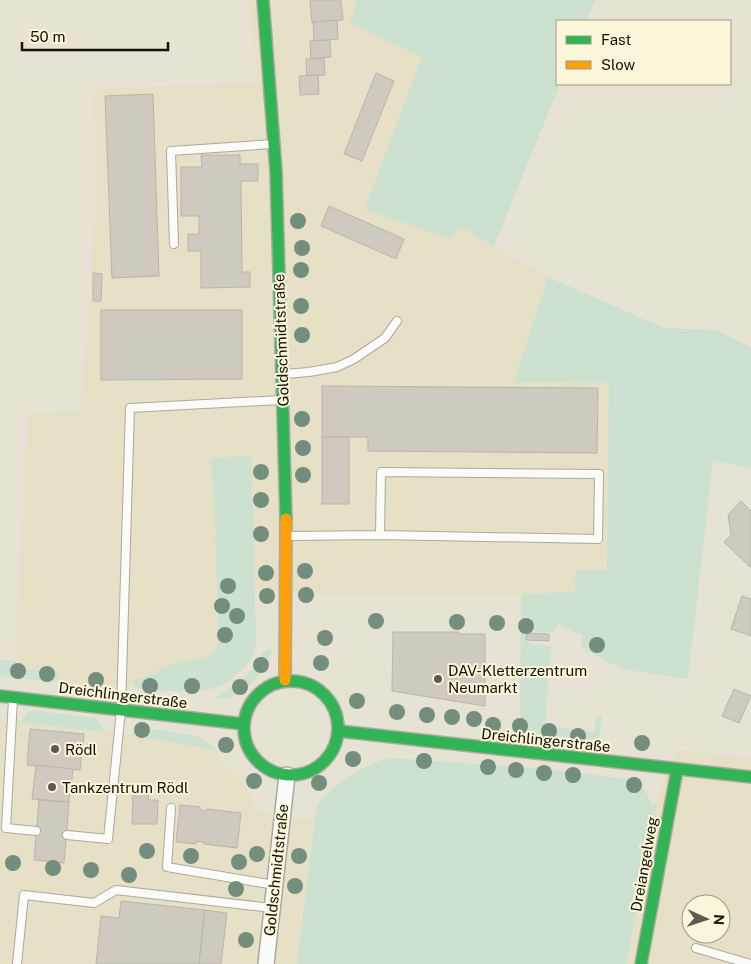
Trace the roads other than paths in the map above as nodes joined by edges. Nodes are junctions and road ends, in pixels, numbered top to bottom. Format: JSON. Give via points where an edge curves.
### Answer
{"nodes":[{"id":1,"x":263,"y":0,"type":"edge"},
{"id":2,"x":275,"y":144,"type":"junction"},
{"id":3,"x":174,"y":244,"type":"dead end"},
{"id":4,"x":397,"y":321,"type":"dead end"},
{"id":5,"x":282,"y":374,"type":"junction"},
{"id":6,"x":283,"y":400,"type":"junction"},
{"id":7,"x":380,"y":535,"type":"junction"},
{"id":8,"x":286,"y":536,"type":"junction"},
{"id":9,"x":285,"y":680,"type":"junction"},
{"id":10,"x":0,"y":696,"type":"edge"},
{"id":11,"x":13,"y":697,"type":"junction"},
{"id":12,"x":121,"y":710,"type":"junction"},
{"id":13,"x":244,"y":724,"type":"junction"},
{"id":14,"x":338,"y":731,"type":"junction"},
{"id":15,"x":677,"y":770,"type":"junction"},
{"id":16,"x":287,"y":775,"type":"junction"},
{"id":17,"x":751,"y":777,"type":"edge"},
{"id":18,"x":171,"y":808,"type":"dead end"},
{"id":19,"x":36,"y":831,"type":"dead end"},
{"id":20,"x":67,"y":835,"type":"dead end"},
{"id":21,"x":275,"y":886,"type":"junction"},
{"id":22,"x":272,"y":908,"type":"junction"},
{"id":23,"x":696,"y":948,"type":"dead end"},
{"id":24,"x":17,"y":964,"type":"edge"},
{"id":25,"x":266,"y":964,"type":"edge"},
{"id":26,"x":641,"y":964,"type":"edge"},
{"id":27,"x":750,"y":964,"type":"edge"}],
"edges":[{"from":1,"to":2,"type":"street","name":"Goldschmidtstraße"},
{"from":2,"to":3,"type":"lane","via":[[171,151]]},
{"from":2,"to":5,"type":"street","name":"Goldschmidtstraße"},
{"from":4,"to":5,"type":"lane","via":[[385,338],[337,367]]},
{"from":5,"to":6,"type":"street","name":"Goldschmidtstraße"},
{"from":6,"to":8,"type":"street","name":"Goldschmidtstraße"},
{"from":6,"to":12,"type":"lane","via":[[130,408]]},
{"from":7,"to":7,"type":"lane","via":[[598,539],[599,474],[381,472]]},
{"from":7,"to":8,"type":"lane"},
{"from":8,"to":9,"type":"street","name":"Goldschmidtstraße"},
{"from":9,"to":13,"type":"street","via":[[257,694],[248,708]]},
{"from":9,"to":14,"type":"street","via":[[312,685],[324,693],[338,717]]},
{"from":10,"to":11,"type":"street","name":"Dreichlingerstraße"},
{"from":11,"to":12,"type":"street","name":"Dreichlingerstraße"},
{"from":11,"to":19,"type":"lane","via":[[6,828]]},
{"from":12,"to":13,"type":"street","name":"Dreichlingerstraße"},
{"from":12,"to":20,"type":"lane","via":[[108,839]]},
{"from":13,"to":16,"type":"street","via":[[244,739],[260,764],[272,772]]},
{"from":14,"to":15,"type":"street","name":"Dreichlingerstraße"},
{"from":14,"to":16,"type":"street","via":[[335,746],[327,759],[302,774]]},
{"from":15,"to":17,"type":"street","name":"Dreichlingerstraße"},
{"from":15,"to":26,"type":"street","name":"Dreiangelweg"},
{"from":16,"to":21,"type":"street","name":"Goldschmidtstraße"},
{"from":18,"to":21,"type":"lane","via":[[167,867]]},
{"from":21,"to":22,"type":"street","name":"Goldschmidtstraße"},
{"from":22,"to":24,"type":"lane","via":[[116,890],[94,902],[24,895]]},
{"from":22,"to":25,"type":"street","name":"Goldschmidtstraße"},
{"from":23,"to":27,"type":"lane"}]}
